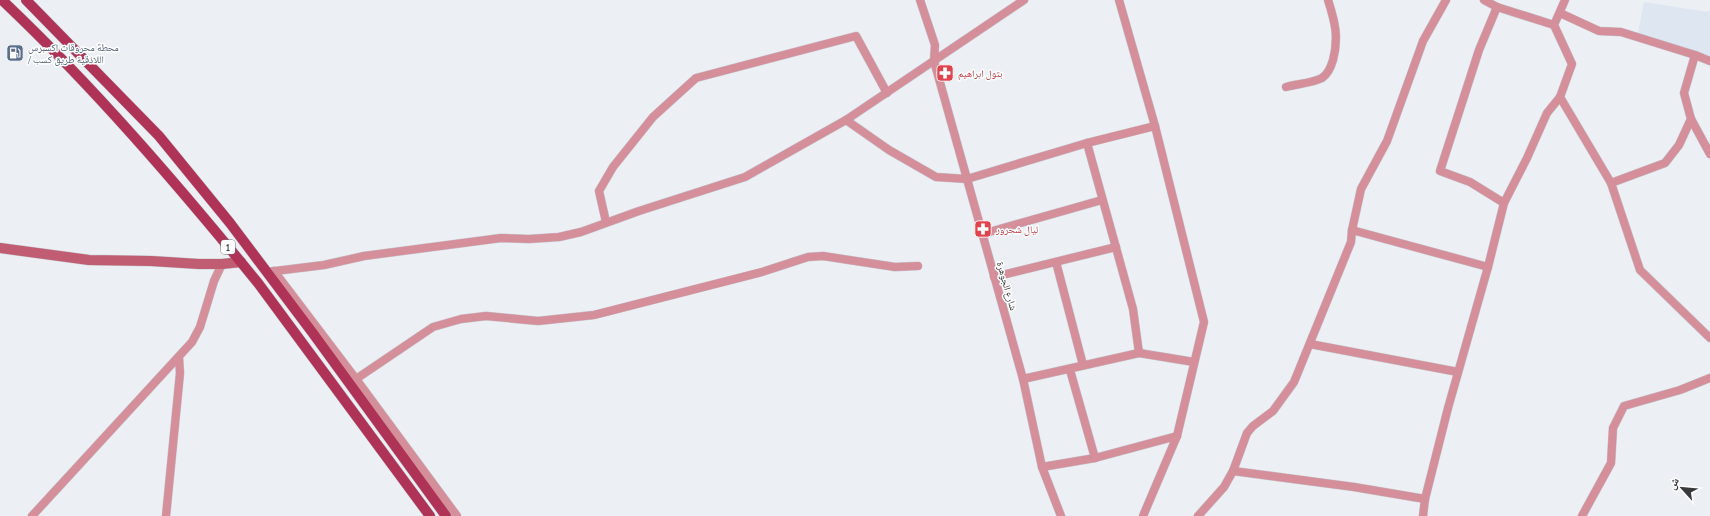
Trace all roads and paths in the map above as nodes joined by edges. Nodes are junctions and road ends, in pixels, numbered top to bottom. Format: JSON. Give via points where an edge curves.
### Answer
{"nodes":[{"id":1,"x":2,"y":0,"type":"edge"},
{"id":2,"x":26,"y":0,"type":"edge"},
{"id":3,"x":920,"y":0,"type":"edge"},
{"id":4,"x":1024,"y":0,"type":"edge"},
{"id":5,"x":1119,"y":0,"type":"edge"},
{"id":6,"x":1328,"y":0,"type":"edge"},
{"id":7,"x":1446,"y":0,"type":"edge"},
{"id":8,"x":1484,"y":0,"type":"edge"},
{"id":9,"x":1565,"y":0,"type":"edge"},
{"id":10,"x":1497,"y":7,"type":"junction"},
{"id":11,"x":1560,"y":13,"type":"junction"},
{"id":12,"x":1554,"y":26,"type":"junction"},
{"id":13,"x":1695,"y":55,"type":"junction"},
{"id":14,"x":934,"y":61,"type":"junction"},
{"id":15,"x":1710,"y":61,"type":"edge"},
{"id":16,"x":1286,"y":87,"type":"dead end"},
{"id":17,"x":887,"y":92,"type":"junction"},
{"id":18,"x":1560,"y":97,"type":"junction"},
{"id":19,"x":1691,"y":118,"type":"junction"},
{"id":20,"x":846,"y":120,"type":"junction"},
{"id":21,"x":1155,"y":126,"type":"junction"},
{"id":22,"x":1087,"y":143,"type":"junction"},
{"id":23,"x":1710,"y":154,"type":"edge"},
{"id":24,"x":968,"y":179,"type":"junction"},
{"id":25,"x":1611,"y":184,"type":"junction"},
{"id":26,"x":1102,"y":200,"type":"junction"},
{"id":27,"x":1504,"y":203,"type":"junction"},
{"id":28,"x":606,"y":222,"type":"junction"},
{"id":29,"x":1352,"y":230,"type":"junction"},
{"id":30,"x":982,"y":234,"type":"junction"},
{"id":31,"x":1116,"y":247,"type":"junction"},
{"id":32,"x":0,"y":248,"type":"edge"},
{"id":33,"x":241,"y":262,"type":"junction"},
{"id":34,"x":1056,"y":262,"type":"junction"},
{"id":35,"x":222,"y":264,"type":"junction"},
{"id":36,"x":918,"y":266,"type":"dead end"},
{"id":37,"x":1488,"y":267,"type":"junction"},
{"id":38,"x":270,"y":271,"type":"junction"},
{"id":39,"x":994,"y":277,"type":"junction"},
{"id":40,"x":1710,"y":338,"type":"edge"},
{"id":41,"x":1310,"y":344,"type":"junction"},
{"id":42,"x":1139,"y":353,"type":"junction"},
{"id":43,"x":180,"y":358,"type":"junction"},
{"id":44,"x":1194,"y":362,"type":"junction"},
{"id":45,"x":1083,"y":365,"type":"junction"},
{"id":46,"x":1070,"y":370,"type":"junction"},
{"id":47,"x":1458,"y":372,"type":"junction"},
{"id":48,"x":1710,"y":378,"type":"edge"},
{"id":49,"x":356,"y":379,"type":"junction"},
{"id":50,"x":1023,"y":379,"type":"junction"},
{"id":51,"x":1177,"y":436,"type":"junction"},
{"id":52,"x":1095,"y":458,"type":"junction"},
{"id":53,"x":1042,"y":467,"type":"junction"},
{"id":54,"x":1233,"y":471,"type":"junction"},
{"id":55,"x":1425,"y":499,"type":"junction"},
{"id":56,"x":32,"y":516,"type":"edge"},
{"id":57,"x":166,"y":516,"type":"edge"},
{"id":58,"x":430,"y":516,"type":"edge"},
{"id":59,"x":446,"y":516,"type":"edge"},
{"id":60,"x":457,"y":516,"type":"edge"},
{"id":61,"x":1060,"y":516,"type":"edge"},
{"id":62,"x":1138,"y":516,"type":"edge"},
{"id":63,"x":1143,"y":516,"type":"edge"},
{"id":64,"x":1198,"y":516,"type":"edge"},
{"id":65,"x":1423,"y":516,"type":"edge"},
{"id":66,"x":1582,"y":516,"type":"edge"}],
"edges":[{"from":1,"to":33,"type":"main road","number":"1","via":[[47,43],[136,140]]},
{"from":2,"to":38,"type":"main road","number":"1","via":[[159,136]]},
{"from":3,"to":14,"type":"street","name":"شارع الجوهرة","via":[[935,44]]},
{"from":4,"to":14,"type":"street"},
{"from":5,"to":21,"type":"street"},
{"from":6,"to":16,"type":"street","via":[[1336,30],[1337,46],[1331,66],[1320,78]]},
{"from":7,"to":29,"type":"street","via":[[1423,41],[1387,141],[1361,189]]},
{"from":8,"to":10,"type":"street"},
{"from":9,"to":11,"type":"street"},
{"from":10,"to":12,"type":"street"},
{"from":10,"to":27,"type":"street","via":[[1479,50],[1440,171],[1470,182]]},
{"from":11,"to":12,"type":"street"},
{"from":11,"to":13,"type":"street","via":[[1599,31],[1621,32]]},
{"from":12,"to":18,"type":"street","via":[[1572,64]]},
{"from":13,"to":15,"type":"street"},
{"from":13,"to":19,"type":"street","via":[[1684,93]]},
{"from":14,"to":17,"type":"street"},
{"from":14,"to":24,"type":"street","name":"شارع الجوهرة"},
{"from":17,"to":20,"type":"street"},
{"from":17,"to":28,"type":"street","via":[[856,36],[696,78],[653,117],[613,167],[599,191]]},
{"from":18,"to":25,"type":"street"},
{"from":18,"to":27,"type":"street","via":[[1547,113]]},
{"from":19,"to":23,"type":"street"},
{"from":19,"to":25,"type":"street","via":[[1679,145],[1665,162]]},
{"from":20,"to":24,"type":"street","via":[[889,150],[936,177]]},
{"from":20,"to":28,"type":"street","via":[[745,177]]},
{"from":21,"to":22,"type":"street"},
{"from":21,"to":44,"type":"street","via":[[1204,322]]},
{"from":22,"to":24,"type":"street"},
{"from":22,"to":26,"type":"street"},
{"from":24,"to":30,"type":"street","name":"شارع الجوهرة"},
{"from":25,"to":40,"type":"street","via":[[1640,270]]},
{"from":26,"to":30,"type":"street"},
{"from":26,"to":31,"type":"street"},
{"from":27,"to":37,"type":"street"},
{"from":28,"to":38,"type":"street","via":[[559,237],[501,238]]},
{"from":29,"to":37,"type":"street"},
{"from":29,"to":41,"type":"street","via":[[1351,242]]},
{"from":30,"to":39,"type":"street","name":"شارع الجوهرة"},
{"from":31,"to":34,"type":"street"},
{"from":31,"to":42,"type":"street","via":[[1133,310]]},
{"from":32,"to":35,"type":"street","via":[[89,260]]},
{"from":33,"to":35,"type":"street"},
{"from":33,"to":58,"type":"main road","number":"1"},
{"from":34,"to":39,"type":"street"},
{"from":34,"to":45,"type":"street"},
{"from":35,"to":43,"type":"street","via":[[196,335]]},
{"from":36,"to":49,"type":"street","via":[[895,267],[823,256],[808,257],[762,272],[594,315],[538,321],[486,316],[461,319],[433,327]]},
{"from":37,"to":47,"type":"street"},
{"from":38,"to":49,"type":"street"},
{"from":38,"to":59,"type":"main road","number":"1"},
{"from":39,"to":50,"type":"street","name":"شارع الجوهرة"},
{"from":41,"to":47,"type":"street"},
{"from":41,"to":54,"type":"street","via":[[1288,392],[1273,411],[1247,433]]},
{"from":42,"to":44,"type":"street"},
{"from":42,"to":45,"type":"street"},
{"from":43,"to":56,"type":"street"},
{"from":43,"to":57,"type":"street"},
{"from":44,"to":51,"type":"street"},
{"from":45,"to":46,"type":"street"},
{"from":46,"to":50,"type":"street"},
{"from":46,"to":52,"type":"street"},
{"from":47,"to":55,"type":"street"},
{"from":48,"to":66,"type":"street","via":[[1680,390],[1624,406],[1613,428],[1611,463]]},
{"from":49,"to":60,"type":"street"},
{"from":50,"to":53,"type":"street","name":"شارع الجوهرة"},
{"from":51,"to":52,"type":"street"},
{"from":51,"to":63,"type":"street"},
{"from":52,"to":53,"type":"street"},
{"from":53,"to":61,"type":"street","name":"شارع الجوهرة"},
{"from":54,"to":55,"type":"street"},
{"from":54,"to":64,"type":"street","via":[[1224,487]]},
{"from":55,"to":65,"type":"street"},
{"from":62,"to":63,"type":"street"}]}
